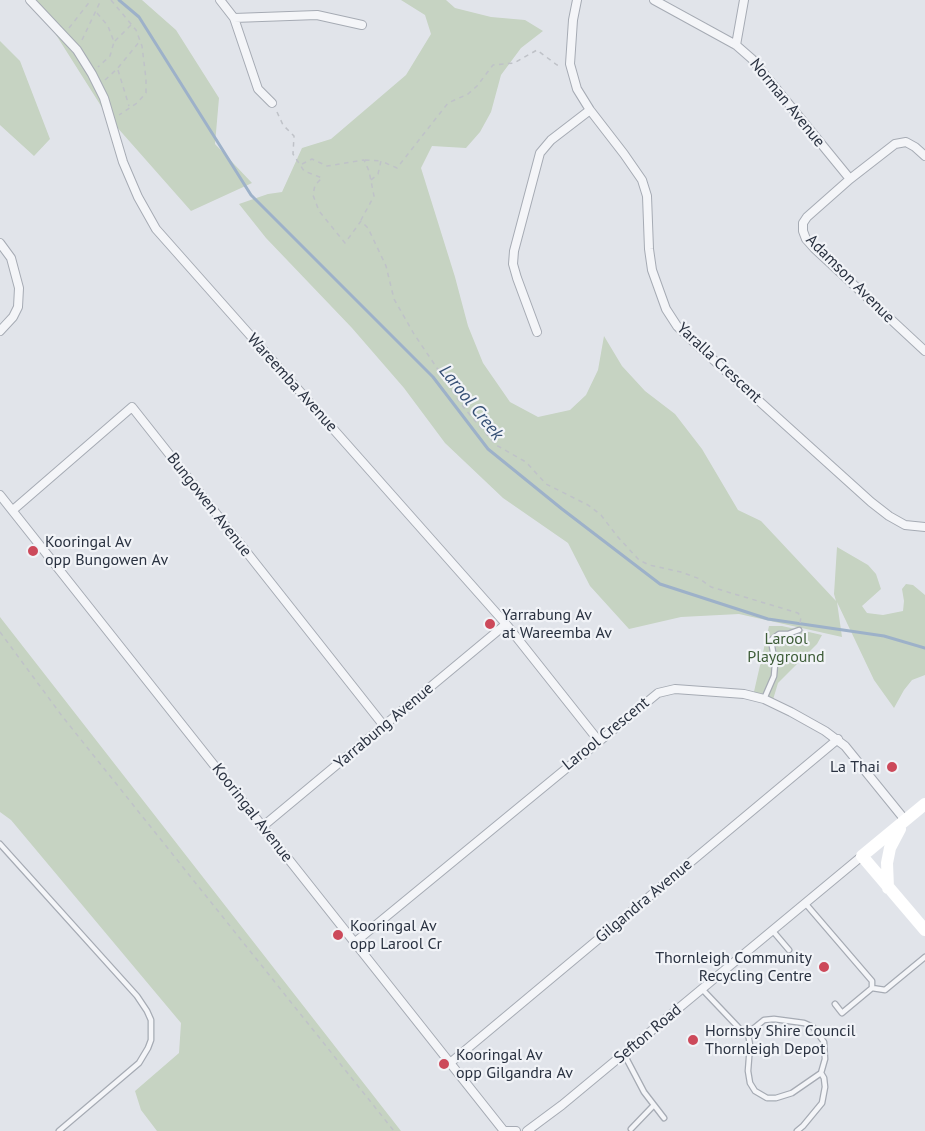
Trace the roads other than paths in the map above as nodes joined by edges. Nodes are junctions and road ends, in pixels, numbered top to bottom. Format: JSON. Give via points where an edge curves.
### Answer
{"nodes":[{"id":1,"x":30,"y":0,"type":"edge"},
{"id":2,"x":220,"y":0,"type":"edge"},
{"id":3,"x":577,"y":0,"type":"edge"},
{"id":4,"x":654,"y":0,"type":"edge"},
{"id":5,"x":744,"y":0,"type":"edge"},
{"id":6,"x":234,"y":18,"type":"junction"},
{"id":7,"x":362,"y":25,"type":"dead end"},
{"id":8,"x":736,"y":45,"type":"junction"},
{"id":9,"x":272,"y":103,"type":"road end"},
{"id":10,"x":590,"y":110,"type":"junction"},
{"id":11,"x":925,"y":156,"type":"edge"},
{"id":12,"x":850,"y":179,"type":"junction"},
{"id":13,"x":0,"y":243,"type":"edge"},
{"id":14,"x":0,"y":331,"type":"edge"},
{"id":15,"x":537,"y":332,"type":"dead end"},
{"id":16,"x":925,"y":351,"type":"edge"},
{"id":17,"x":0,"y":495,"type":"edge"},
{"id":18,"x":13,"y":510,"type":"junction"},
{"id":19,"x":925,"y":527,"type":"edge"},
{"id":20,"x":506,"y":624,"type":"junction"},
{"id":21,"x":799,"y":630,"type":"dead end"},
{"id":22,"x":764,"y":699,"type":"junction"},
{"id":23,"x":384,"y":726,"type":"junction"},
{"id":24,"x":837,"y":739,"type":"junction"},
{"id":25,"x":598,"y":740,"type":"junction"},
{"id":26,"x":925,"y":804,"type":"edge"},
{"id":27,"x":905,"y":820,"type":"junction"},
{"id":28,"x":262,"y":827,"type":"junction"},
{"id":29,"x":0,"y":844,"type":"edge"},
{"id":30,"x":862,"y":856,"type":"junction"},
{"id":31,"x":888,"y":888,"type":"junction"},
{"id":32,"x":805,"y":903,"type":"junction"},
{"id":33,"x":772,"y":930,"type":"junction"},
{"id":34,"x":925,"y":930,"type":"edge"},
{"id":35,"x":354,"y":942,"type":"junction"},
{"id":36,"x":789,"y":950,"type":"dead end"},
{"id":37,"x":925,"y":957,"type":"edge"},
{"id":38,"x":872,"y":988,"type":"junction"},
{"id":39,"x":702,"y":990,"type":"junction"},
{"id":40,"x":835,"y":1004,"type":"dead end"},
{"id":41,"x":748,"y":1033,"type":"junction"},
{"id":42,"x":624,"y":1054,"type":"junction"},
{"id":43,"x":450,"y":1063,"type":"junction"},
{"id":44,"x":821,"y":1073,"type":"junction"},
{"id":45,"x":654,"y":1105,"type":"junction"},
{"id":46,"x":664,"y":1118,"type":"dead end"},
{"id":47,"x":631,"y":1129,"type":"dead end"},
{"id":48,"x":59,"y":1131,"type":"edge"},
{"id":49,"x":505,"y":1131,"type":"edge"},
{"id":50,"x":516,"y":1131,"type":"edge"},
{"id":51,"x":527,"y":1131,"type":"edge"},
{"id":52,"x":797,"y":1131,"type":"edge"}],
"edges":[{"from":1,"to":20,"type":"street","name":"Wareemba Avenue","via":[[77,51],[99,86],[130,179],[156,229]]},
{"from":2,"to":6,"type":"street"},
{"from":3,"to":10,"type":"street","name":"Yaralla Crescent","via":[[570,64],[577,89]]},
{"from":4,"to":8,"type":"street","name":"Norman Avenue"},
{"from":5,"to":8,"type":"street"},
{"from":6,"to":7,"type":"street","via":[[317,15]]},
{"from":6,"to":9,"type":"street","via":[[258,89]]},
{"from":8,"to":12,"type":"street","name":"Norman Avenue","via":[[752,59]]},
{"from":10,"to":15,"type":"street","via":[[540,153],[514,251],[513,264]]},
{"from":10,"to":19,"type":"street","name":"Yaralla Crescent","via":[[642,180],[647,196],[652,270],[666,309],[677,326],[889,516],[905,525]]},
{"from":11,"to":12,"type":"street","name":"Adamson Avenue","via":[[906,142],[895,144]]},
{"from":12,"to":16,"type":"street","name":"Adamson Avenue","via":[[807,217],[803,223],[806,239]]},
{"from":13,"to":14,"type":"street","via":[[10,258],[19,288],[18,307]]},
{"from":17,"to":18,"type":"street","name":"Kooringal Avenue"},
{"from":18,"to":23,"type":"street","name":"Bungowen Avenue","via":[[132,407]]},
{"from":18,"to":28,"type":"street","name":"Kooringal Avenue"},
{"from":20,"to":23,"type":"street","name":"Yarrabung Avenue"},
{"from":20,"to":25,"type":"street","name":"Wareemba Avenue"},
{"from":21,"to":22,"type":"lane","via":[[771,640],[774,676]]},
{"from":22,"to":24,"type":"street","name":"Larool Crescent"},
{"from":22,"to":25,"type":"street","name":"Larool Crescent","via":[[722,691],[675,689],[658,693]]},
{"from":23,"to":28,"type":"street","name":"Yarrabung Avenue"},
{"from":24,"to":27,"type":"street","name":"Larool Crescent"},
{"from":24,"to":43,"type":"street","name":"Gilgandra Avenue"},
{"from":25,"to":35,"type":"street","name":"Larool Crescent"},
{"from":26,"to":27,"type":"street","name":"Sefton Road"},
{"from":27,"to":30,"type":"street","name":"Sefton Road"},
{"from":27,"to":31,"type":"street","name":"Sefton Road","via":[[890,848]]},
{"from":28,"to":35,"type":"street","name":"Kooringal Avenue"},
{"from":29,"to":48,"type":"lane","via":[[137,996],[151,1020],[151,1040],[139,1063]]},
{"from":30,"to":31,"type":"street"},
{"from":30,"to":32,"type":"street","name":"Sefton Road"},
{"from":31,"to":34,"type":"street"},
{"from":32,"to":33,"type":"street","name":"Sefton Road"},
{"from":32,"to":38,"type":"lane","via":[[872,981]]},
{"from":33,"to":36,"type":"lane"},
{"from":33,"to":39,"type":"street","name":"Sefton Road"},
{"from":35,"to":43,"type":"street","name":"Kooringal Avenue"},
{"from":37,"to":38,"type":"lane","via":[[885,990]]},
{"from":38,"to":40,"type":"lane","via":[[842,1013]]},
{"from":39,"to":41,"type":"lane"},
{"from":39,"to":42,"type":"street","name":"Sefton Road"},
{"from":41,"to":44,"type":"lane","via":[[764,1020],[774,1019],[813,1027],[824,1042]]},
{"from":41,"to":44,"type":"lane","via":[[748,1071],[755,1091],[776,1098],[792,1093]]},
{"from":42,"to":45,"type":"lane"},
{"from":42,"to":51,"type":"street","name":"Sefton Road"},
{"from":43,"to":49,"type":"street","name":"Kooringal Avenue"},
{"from":44,"to":52,"type":"lane","via":[[825,1088],[822,1103]]},
{"from":45,"to":46,"type":"lane"},
{"from":45,"to":47,"type":"lane"},
{"from":49,"to":50,"type":"street"}]}
